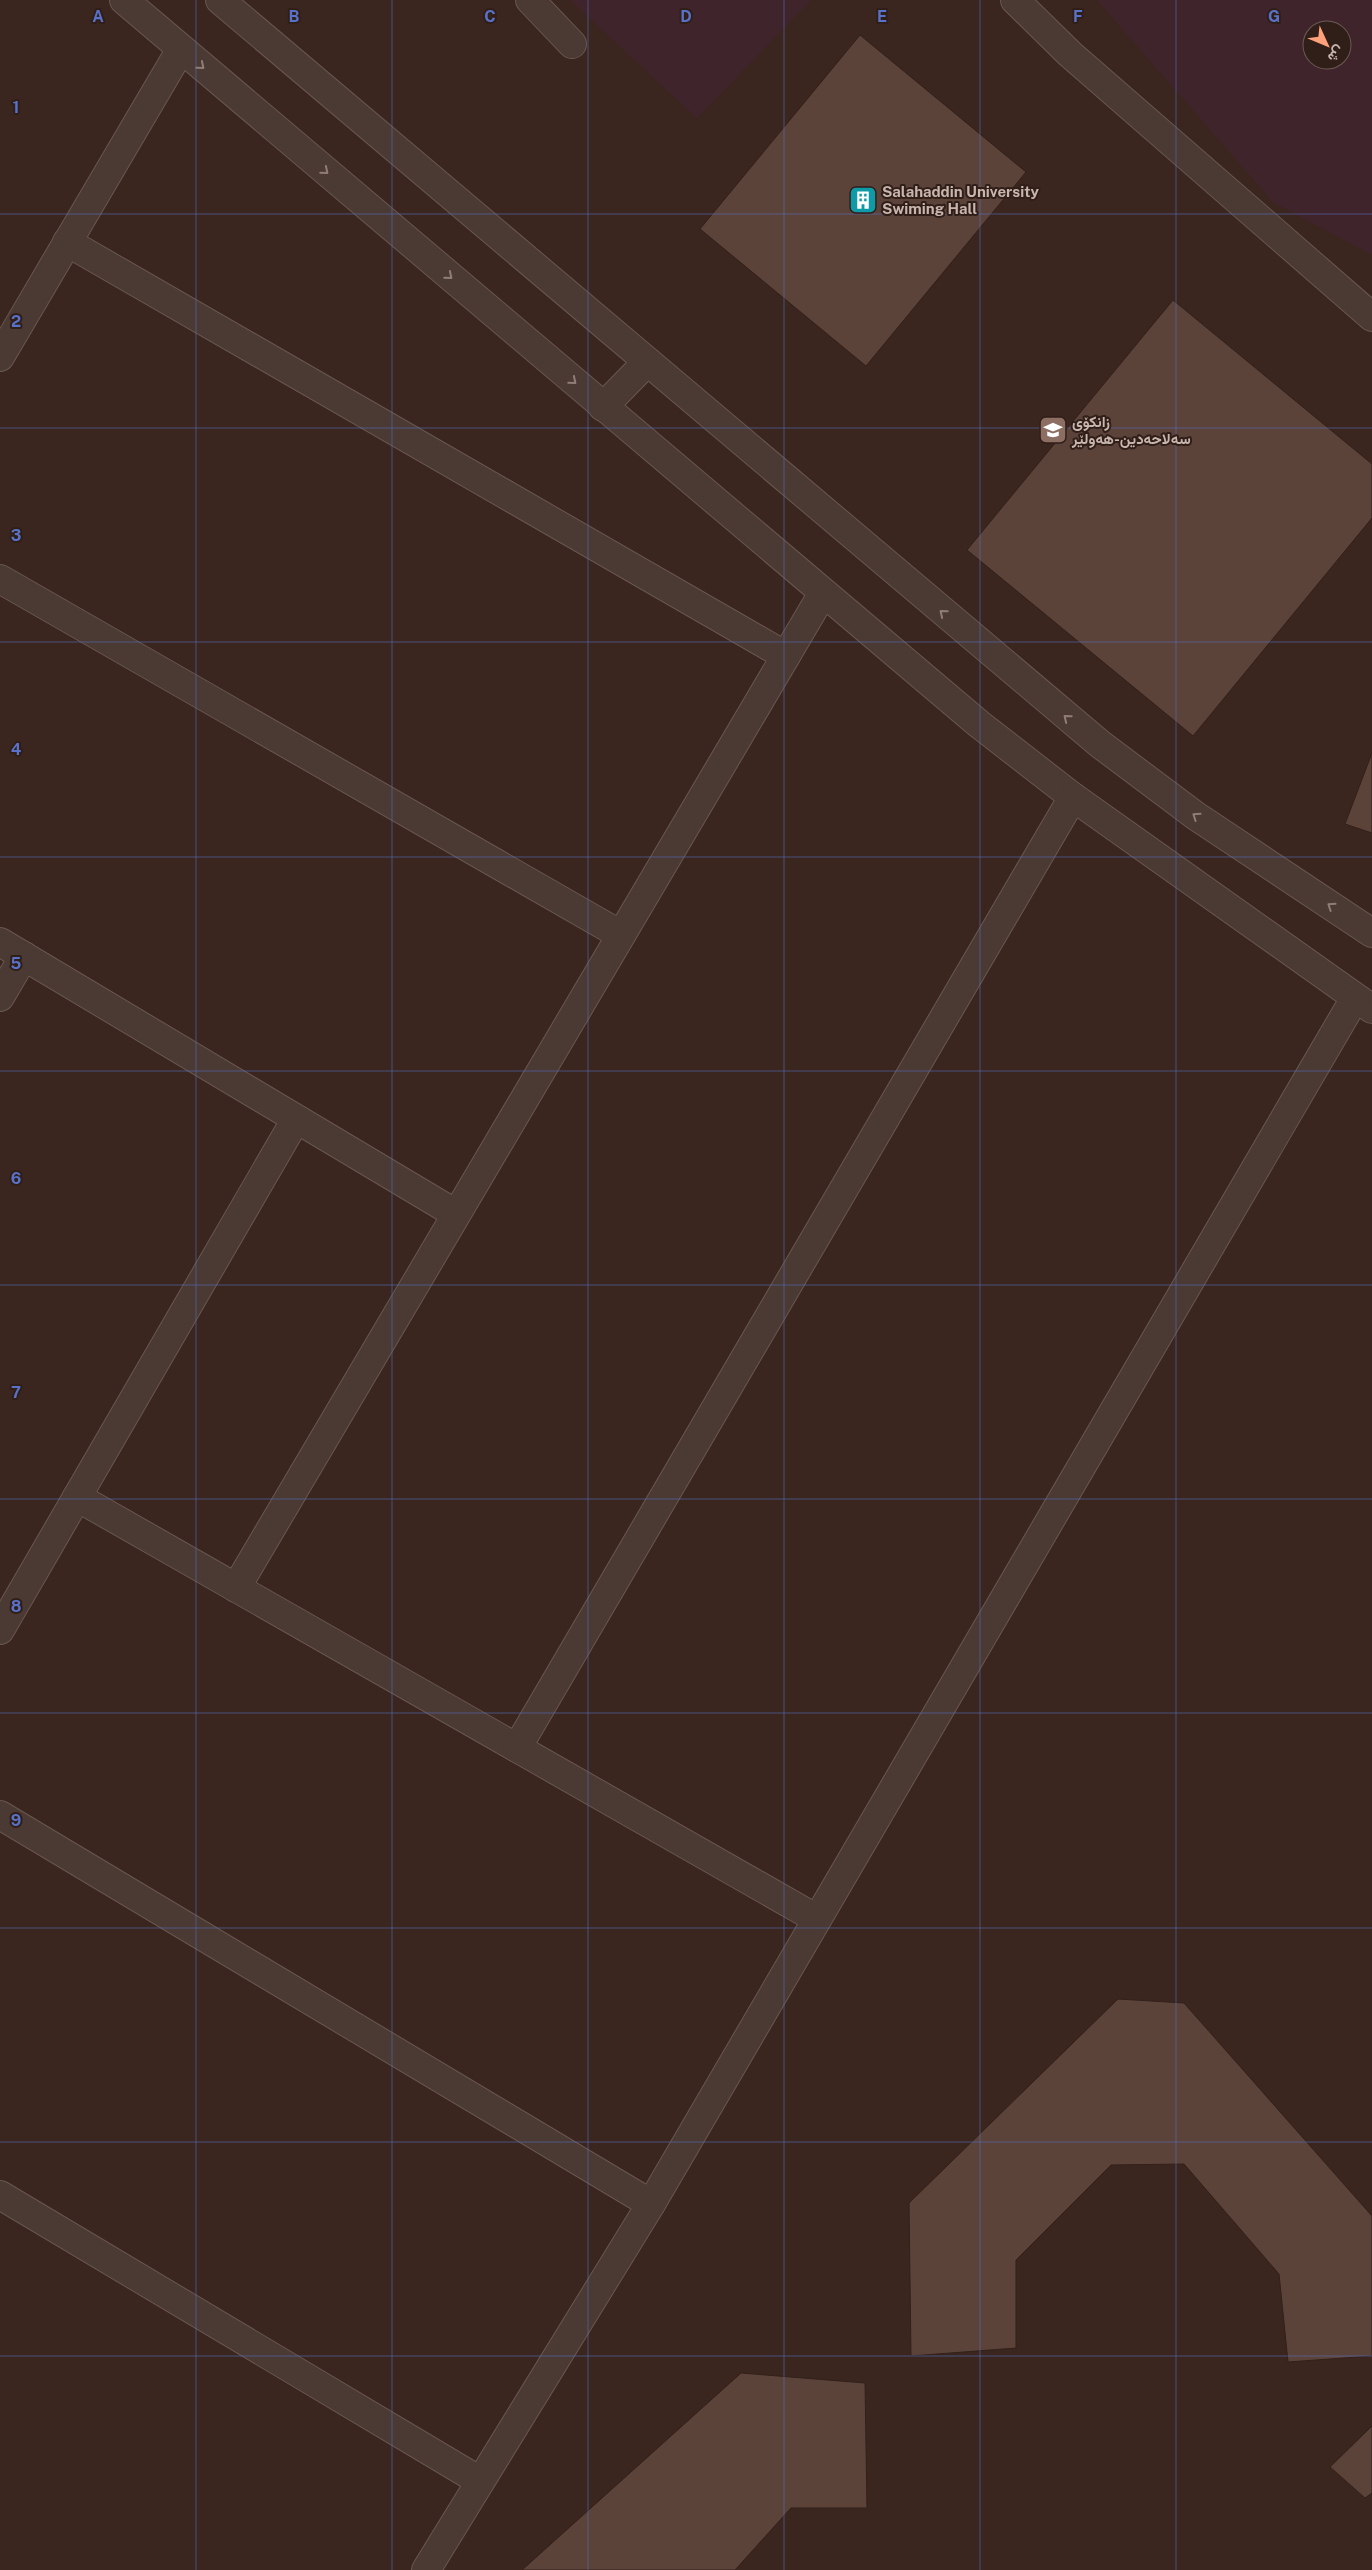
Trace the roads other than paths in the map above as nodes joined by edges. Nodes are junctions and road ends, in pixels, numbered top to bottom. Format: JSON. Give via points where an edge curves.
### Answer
{"nodes":[{"id":1,"x":124,"y":0,"type":"edge"},
{"id":2,"x":220,"y":0,"type":"edge"},
{"id":3,"x":530,"y":0,"type":"edge"},
{"id":4,"x":1015,"y":0,"type":"edge"},
{"id":5,"x":572,"y":44,"type":"dead end"},
{"id":6,"x":181,"y":48,"type":"junction"},
{"id":7,"x":67,"y":242,"type":"junction"},
{"id":8,"x":1372,"y":317,"type":"edge"},
{"id":9,"x":0,"y":357,"type":"edge"},
{"id":10,"x":647,"y":362,"type":"junction"},
{"id":11,"x":603,"y":407,"type":"junction"},
{"id":12,"x":0,"y":579,"type":"edge"},
{"id":13,"x":823,"y":593,"type":"junction"},
{"id":14,"x":786,"y":656,"type":"junction"},
{"id":15,"x":1072,"y":797,"type":"junction"},
{"id":16,"x":1372,"y":933,"type":"edge"},
{"id":17,"x":621,"y":935,"type":"junction"},
{"id":18,"x":0,"y":942,"type":"edge"},
{"id":19,"x":24,"y":956,"type":"junction"},
{"id":20,"x":0,"y":997,"type":"edge"},
{"id":21,"x":1364,"y":1004,"type":"edge"},
{"id":22,"x":296,"y":1119,"type":"junction"},
{"id":23,"x":456,"y":1214,"type":"junction"},
{"id":24,"x":77,"y":1497,"type":"junction"},
{"id":25,"x":236,"y":1588,"type":"junction"},
{"id":26,"x":0,"y":1630,"type":"edge"},
{"id":27,"x":517,"y":1748,"type":"junction"},
{"id":28,"x":0,"y":1815,"type":"edge"},
{"id":29,"x":817,"y":1920,"type":"junction"},
{"id":30,"x":0,"y":2195,"type":"edge"},
{"id":31,"x":651,"y":2204,"type":"junction"},
{"id":32,"x":480,"y":2481,"type":"junction"},
{"id":33,"x":426,"y":2570,"type":"edge"}],
"edges":[{"from":1,"to":6,"type":"street"},
{"from":2,"to":10,"type":"street"},
{"from":3,"to":5,"type":"street"},
{"from":4,"to":8,"type":"street","via":[[1070,54]]},
{"from":6,"to":7,"type":"street"},
{"from":6,"to":11,"type":"street","one_way":true},
{"from":7,"to":9,"type":"street"},
{"from":7,"to":14,"type":"street"},
{"from":10,"to":11,"type":"street"},
{"from":16,"to":10,"type":"street","one_way":true,"via":[[1196,816],[1100,744]]},
{"from":11,"to":13,"type":"street"},
{"from":12,"to":17,"type":"street"},
{"from":13,"to":14,"type":"street"},
{"from":13,"to":15,"type":"street"},
{"from":14,"to":17,"type":"street"},
{"from":15,"to":21,"type":"street"},
{"from":15,"to":27,"type":"street"},
{"from":17,"to":23,"type":"street"},
{"from":18,"to":19,"type":"street"},
{"from":19,"to":20,"type":"street"},
{"from":19,"to":22,"type":"street"},
{"from":21,"to":29,"type":"street"},
{"from":22,"to":23,"type":"street"},
{"from":22,"to":24,"type":"street"},
{"from":23,"to":25,"type":"street"},
{"from":24,"to":25,"type":"street"},
{"from":24,"to":26,"type":"street"},
{"from":25,"to":27,"type":"street"},
{"from":27,"to":29,"type":"street"},
{"from":28,"to":31,"type":"street"},
{"from":29,"to":31,"type":"street"},
{"from":30,"to":32,"type":"street"},
{"from":31,"to":32,"type":"street"},
{"from":32,"to":33,"type":"street"}]}
